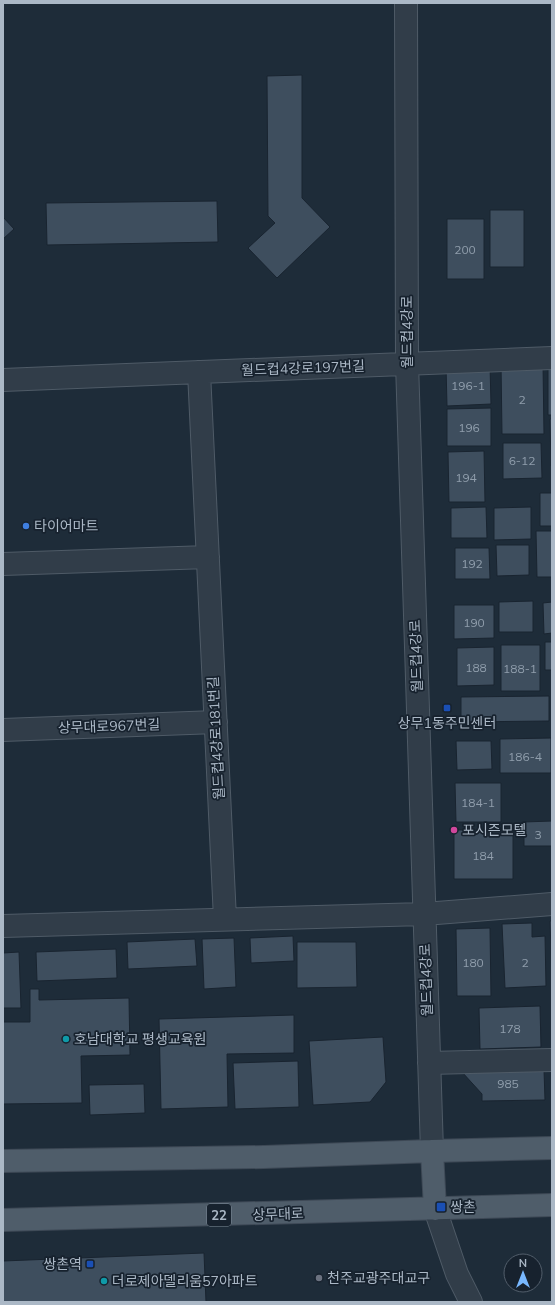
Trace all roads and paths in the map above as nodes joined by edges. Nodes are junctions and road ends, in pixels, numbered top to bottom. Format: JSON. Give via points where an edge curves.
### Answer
{"nodes":[{"id":1,"x":406,"y":3,"type":"edge"},
{"id":2,"x":552,"y":358,"type":"edge"},
{"id":3,"x":407,"y":364,"type":"junction"},
{"id":4,"x":199,"y":372,"type":"junction"},
{"id":5,"x":3,"y":380,"type":"edge"},
{"id":6,"x":208,"y":557,"type":"junction"},
{"id":7,"x":3,"y":564,"type":"edge"},
{"id":8,"x":216,"y":722,"type":"junction"},
{"id":9,"x":3,"y":730,"type":"edge"},
{"id":10,"x":552,"y":904,"type":"edge"},
{"id":11,"x":424,"y":914,"type":"junction"},
{"id":12,"x":225,"y":919,"type":"junction"},
{"id":13,"x":3,"y":926,"type":"edge"},
{"id":14,"x":552,"y":1060,"type":"edge"},
{"id":15,"x":429,"y":1063,"type":"junction"},
{"id":16,"x":552,"y":1148,"type":"edge"},
{"id":17,"x":432,"y":1151,"type":"junction"},
{"id":18,"x":3,"y":1161,"type":"edge"},
{"id":19,"x":552,"y":1205,"type":"edge"},
{"id":20,"x":435,"y":1209,"type":"junction"},
{"id":21,"x":3,"y":1220,"type":"edge"},
{"id":22,"x":471,"y":1302,"type":"edge"}],
"edges":[{"from":1,"to":3,"type":"street","name":"월드컵4강로"},
{"from":2,"to":3,"type":"street","name":"월드컵4강로197번길"},
{"from":3,"to":4,"type":"street","name":"월드컵4강로197번길"},
{"from":3,"to":11,"type":"street","name":"월드컵4강로"},
{"from":4,"to":5,"type":"street","name":"월드컵4강로197번길"},
{"from":4,"to":6,"type":"street"},
{"from":6,"to":7,"type":"street"},
{"from":6,"to":8,"type":"street","name":"월드컵4강로181번길"},
{"from":8,"to":9,"type":"street","name":"상무대로967번길"},
{"from":8,"to":12,"type":"street","name":"월드컵4강로181번길"},
{"from":10,"to":11,"type":"street"},
{"from":11,"to":12,"type":"street"},
{"from":11,"to":15,"type":"street","name":"월드컵4강로"},
{"from":12,"to":13,"type":"street"},
{"from":14,"to":15,"type":"street"},
{"from":15,"to":17,"type":"street","name":"월드컵4강로"},
{"from":16,"to":17,"type":"main road"},
{"from":17,"to":18,"type":"main road"},
{"from":17,"to":20,"type":"main road","name":"월드컵4강로"},
{"from":19,"to":20,"type":"main road","name":"상무대로","number":"22"},
{"from":20,"to":21,"type":"main road","name":"상무대로","number":"22"},
{"from":20,"to":22,"type":"street","name":"월드컵4강로","via":[[457,1274]]}]}
